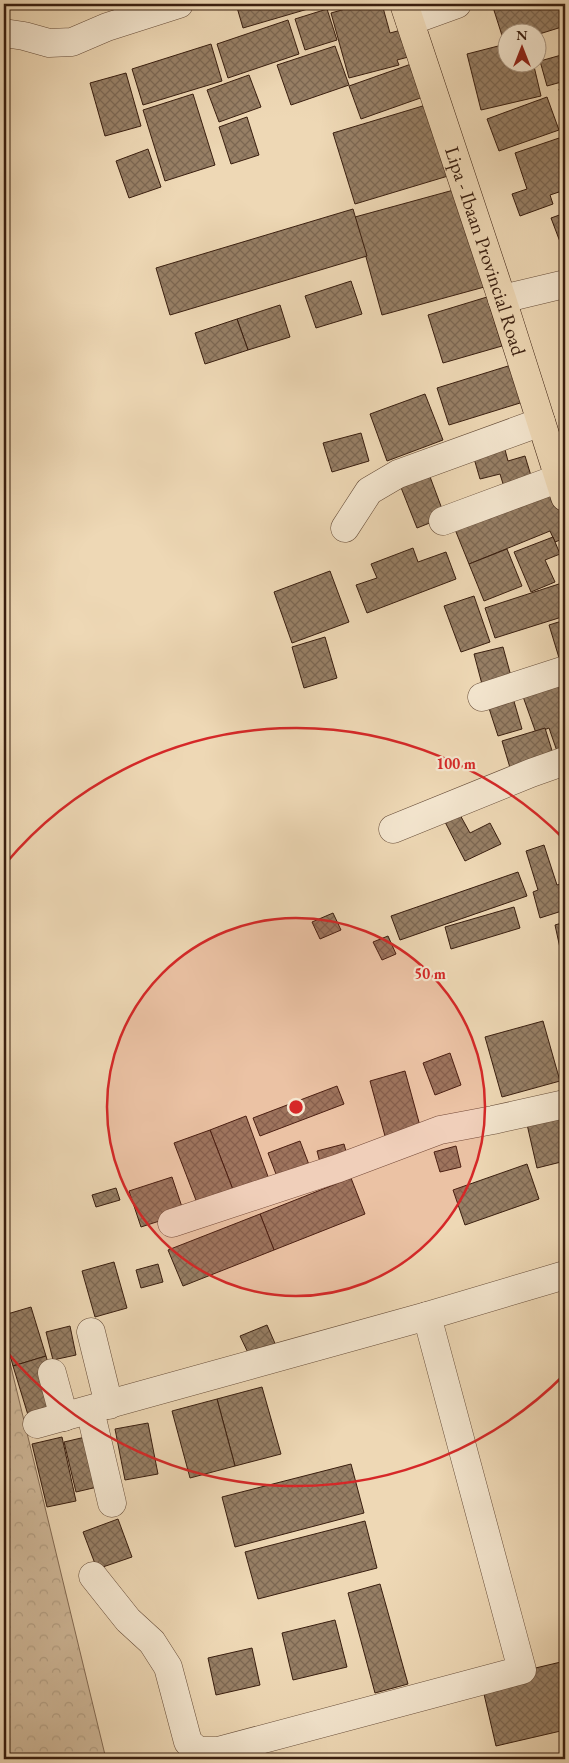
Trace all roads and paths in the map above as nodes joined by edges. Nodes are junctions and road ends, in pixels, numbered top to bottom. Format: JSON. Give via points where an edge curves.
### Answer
{"nodes":[{"id":1,"x":178,"y":4,"type":"edge"},
{"id":2,"x":458,"y":4,"type":"edge"},
{"id":3,"x":407,"y":12,"type":"edge"},
{"id":4,"x":4,"y":33,"type":"edge"},
{"id":5,"x":565,"y":284,"type":"edge"},
{"id":6,"x":502,"y":299,"type":"junction"},
{"id":7,"x":541,"y":422,"type":"junction"},
{"id":8,"x":563,"y":484,"type":"edge"},
{"id":9,"x":443,"y":521,"type":"dead end"},
{"id":10,"x":345,"y":528,"type":"dead end"},
{"id":11,"x":565,"y":670,"type":"edge"},
{"id":12,"x":482,"y":697,"type":"dead end"},
{"id":13,"x":565,"y":761,"type":"edge"},
{"id":14,"x":393,"y":829,"type":"dead end"},
{"id":15,"x":565,"y":1104,"type":"edge"},
{"id":16,"x":172,"y":1223,"type":"dead end"},
{"id":17,"x":565,"y":1274,"type":"edge"},
{"id":18,"x":427,"y":1316,"type":"junction"},
{"id":19,"x":91,"y":1332,"type":"dead end"},
{"id":20,"x":52,"y":1373,"type":"dead end"},
{"id":21,"x":88,"y":1411,"type":"junction"},
{"id":22,"x":37,"y":1424,"type":"dead end"},
{"id":23,"x":112,"y":1503,"type":"dead end"},
{"id":24,"x":93,"y":1576,"type":"dead end"}],
"edges":[{"from":1,"to":4,"type":"street","via":[[106,27],[72,42],[49,43]]},
{"from":2,"to":3,"type":"street"},
{"from":3,"to":6,"type":"main road","name":"Lipa - Ibaan Provincial Road"},
{"from":5,"to":6,"type":"street"},
{"from":6,"to":7,"type":"main road","name":"Lipa - Ibaan Provincial Road"},
{"from":7,"to":8,"type":"main road","name":"Lipa - Ibaan Provincial Road"},
{"from":7,"to":10,"type":"street","via":[[398,474],[369,491]]},
{"from":8,"to":9,"type":"street"},
{"from":11,"to":12,"type":"street"},
{"from":13,"to":14,"type":"street"},
{"from":15,"to":16,"type":"street","via":[[440,1130],[339,1168]]},
{"from":17,"to":18,"type":"street"},
{"from":18,"to":21,"type":"street"},
{"from":18,"to":24,"type":"street","via":[[522,1670],[218,1752],[198,1752],[188,1742],[168,1667],[152,1642],[128,1620]]},
{"from":19,"to":21,"type":"street"},
{"from":20,"to":21,"type":"street"},
{"from":21,"to":22,"type":"street"},
{"from":21,"to":23,"type":"street"}]}
